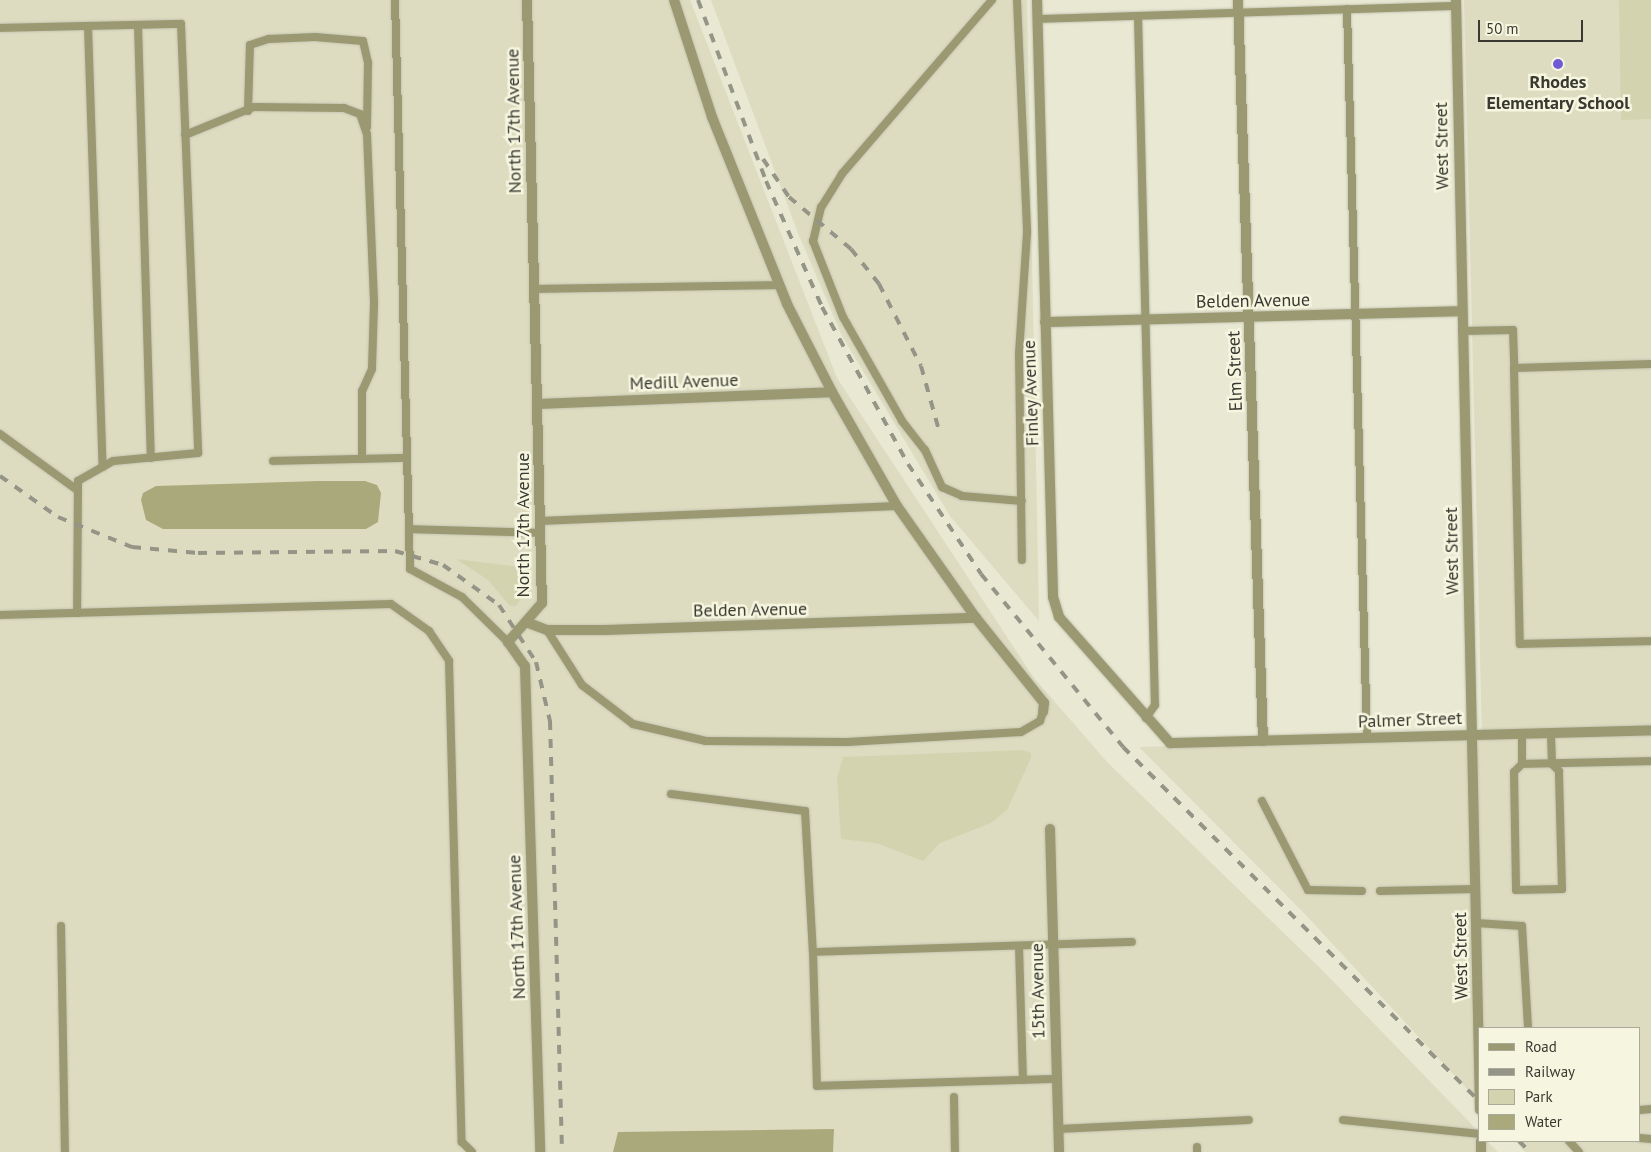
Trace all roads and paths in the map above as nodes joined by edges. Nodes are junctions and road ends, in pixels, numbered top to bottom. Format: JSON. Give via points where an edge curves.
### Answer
{"nodes":[{"id":1,"x":394,"y":0,"type":"edge"},
{"id":2,"x":527,"y":0,"type":"edge"},
{"id":3,"x":674,"y":0,"type":"edge"},
{"id":4,"x":992,"y":0,"type":"edge"},
{"id":5,"x":1017,"y":0,"type":"edge"},
{"id":6,"x":1037,"y":0,"type":"edge"},
{"id":7,"x":1238,"y":0,"type":"edge"},
{"id":8,"x":1456,"y":3,"type":"edge"},
{"id":9,"x":1347,"y":9,"type":"junction"},
{"id":10,"x":1239,"y":12,"type":"junction"},
{"id":11,"x":1138,"y":16,"type":"junction"},
{"id":12,"x":1038,"y":19,"type":"junction"},
{"id":13,"x":138,"y":25,"type":"junction"},
{"id":14,"x":88,"y":26,"type":"junction"},
{"id":15,"x":0,"y":28,"type":"edge"},
{"id":16,"x":248,"y":111,"type":"junction"},
{"id":17,"x":367,"y":134,"type":"junction"},
{"id":18,"x":185,"y":135,"type":"junction"},
{"id":19,"x":779,"y":285,"type":"junction"},
{"id":20,"x":534,"y":289,"type":"junction"},
{"id":21,"x":1462,"y":311,"type":"junction"},
{"id":22,"x":1356,"y":314,"type":"junction"},
{"id":23,"x":1250,"y":318,"type":"junction"},
{"id":24,"x":1146,"y":320,"type":"junction"},
{"id":25,"x":1045,"y":322,"type":"junction"},
{"id":26,"x":1462,"y":331,"type":"junction"},
{"id":27,"x":1651,"y":364,"type":"edge"},
{"id":28,"x":1514,"y":368,"type":"junction"},
{"id":29,"x":832,"y":392,"type":"junction"},
{"id":30,"x":537,"y":404,"type":"junction"},
{"id":31,"x":0,"y":434,"type":"edge"},
{"id":32,"x":151,"y":458,"type":"junction"},
{"id":33,"x":407,"y":458,"type":"junction"},
{"id":34,"x":362,"y":459,"type":"junction"},
{"id":35,"x":273,"y":460,"type":"dead end"},
{"id":36,"x":103,"y":467,"type":"junction"},
{"id":37,"x":77,"y":490,"type":"junction"},
{"id":38,"x":1022,"y":501,"type":"junction"},
{"id":39,"x":897,"y":506,"type":"junction"},
{"id":40,"x":540,"y":521,"type":"junction"},
{"id":41,"x":409,"y":530,"type":"junction"},
{"id":42,"x":540,"y":533,"type":"junction"},
{"id":43,"x":1022,"y":560,"type":"dead end"},
{"id":44,"x":77,"y":613,"type":"junction"},
{"id":45,"x":0,"y":615,"type":"edge"},
{"id":46,"x":976,"y":618,"type":"junction"},
{"id":47,"x":526,"y":622,"type":"junction"},
{"id":48,"x":548,"y":630,"type":"junction"},
{"id":49,"x":1651,"y":640,"type":"edge"},
{"id":50,"x":508,"y":642,"type":"junction"},
{"id":51,"x":1043,"y":712,"type":"joint"},
{"id":52,"x":1146,"y":718,"type":"junction"},
{"id":53,"x":1651,"y":730,"type":"edge"},
{"id":54,"x":1551,"y":732,"type":"junction"},
{"id":55,"x":1522,"y":733,"type":"junction"},
{"id":56,"x":1473,"y":735,"type":"junction"},
{"id":57,"x":1367,"y":738,"type":"junction"},
{"id":58,"x":1263,"y":741,"type":"junction"},
{"id":59,"x":1170,"y":742,"type":"joint"},
{"id":60,"x":1651,"y":761,"type":"edge"},
{"id":61,"x":1522,"y":764,"type":"junction"},
{"id":62,"x":1552,"y":764,"type":"junction"},
{"id":63,"x":671,"y":794,"type":"dead end"},
{"id":64,"x":1262,"y":802,"type":"dead end"},
{"id":65,"x":1050,"y":829,"type":"dead end"},
{"id":66,"x":1476,"y":888,"type":"junction"},
{"id":67,"x":1362,"y":891,"type":"dead end"},
{"id":68,"x":1380,"y":891,"type":"dead end"},
{"id":69,"x":1476,"y":924,"type":"junction"},
{"id":70,"x":61,"y":926,"type":"dead end"},
{"id":71,"x":1132,"y":942,"type":"dead end"},
{"id":72,"x":1053,"y":944,"type":"junction"},
{"id":73,"x":1019,"y":946,"type":"junction"},
{"id":74,"x":813,"y":952,"type":"junction"},
{"id":75,"x":1478,"y":1027,"type":"edge"},
{"id":76,"x":1528,"y":1027,"type":"edge"},
{"id":77,"x":1057,"y":1079,"type":"junction"},
{"id":78,"x":1023,"y":1080,"type":"junction"},
{"id":79,"x":954,"y":1097,"type":"dead end"},
{"id":80,"x":1248,"y":1120,"type":"dead end"},
{"id":81,"x":1343,"y":1120,"type":"dead end"},
{"id":82,"x":1058,"y":1129,"type":"junction"},
{"id":83,"x":1478,"y":1134,"type":"edge"},
{"id":84,"x":1570,"y":1142,"type":"edge"},
{"id":85,"x":65,"y":1152,"type":"edge"},
{"id":86,"x":472,"y":1152,"type":"edge"},
{"id":87,"x":540,"y":1152,"type":"edge"},
{"id":88,"x":955,"y":1152,"type":"edge"},
{"id":89,"x":1059,"y":1152,"type":"edge"},
{"id":90,"x":1579,"y":1152,"type":"edge"}],
"edges":[{"from":1,"to":33,"type":"lane"},
{"from":2,"to":20,"type":"street","name":"North 17th Avenue"},
{"from":3,"to":19,"type":"street","via":[[712,117]]},
{"from":4,"to":38,"type":"lane","via":[[842,174],[821,207],[813,241],[843,317],[902,421],[925,450],[942,487],[962,496]]},
{"from":5,"to":38,"type":"lane","via":[[1027,233],[1019,353]]},
{"from":6,"to":12,"type":"street","name":"Finley Avenue"},
{"from":7,"to":10,"type":"street","name":"Elm Street"},
{"from":8,"to":9,"type":"lane"},
{"from":8,"to":21,"type":"street","name":"West Street"},
{"from":9,"to":10,"type":"lane"},
{"from":9,"to":22,"type":"lane"},
{"from":10,"to":11,"type":"lane"},
{"from":10,"to":23,"type":"street","name":"Elm Street"},
{"from":11,"to":12,"type":"lane"},
{"from":11,"to":24,"type":"lane"},
{"from":12,"to":25,"type":"street","name":"Finley Avenue"},
{"from":13,"to":14,"type":"lane"},
{"from":13,"to":18,"type":"lane","via":[[181,24]]},
{"from":13,"to":32,"type":"lane"},
{"from":14,"to":15,"type":"lane"},
{"from":14,"to":36,"type":"lane"},
{"from":16,"to":17,"type":"lane","via":[[254,107],[344,108],[360,114]]},
{"from":16,"to":17,"type":"lane","via":[[250,45],[269,39],[315,37],[363,41],[368,63]]},
{"from":16,"to":18,"type":"lane"},
{"from":17,"to":34,"type":"lane","via":[[374,328],[372,369],[362,391]]},
{"from":18,"to":32,"type":"lane","via":[[198,453]]},
{"from":19,"to":20,"type":"lane"},
{"from":19,"to":29,"type":"street"},
{"from":20,"to":30,"type":"street","name":"North 17th Avenue"},
{"from":21,"to":22,"type":"street","name":"Belden Avenue"},
{"from":21,"to":26,"type":"street","name":"West Street"},
{"from":22,"to":23,"type":"street","name":"Belden Avenue"},
{"from":22,"to":57,"type":"lane"},
{"from":23,"to":24,"type":"street","name":"Belden Avenue"},
{"from":23,"to":58,"type":"street","name":"Elm Street"},
{"from":24,"to":25,"type":"street","name":"Belden Avenue"},
{"from":24,"to":52,"type":"lane","via":[[1155,705]]},
{"from":25,"to":52,"type":"street","name":"Finley Avenue","via":[[1054,604],[1059,617]]},
{"from":26,"to":28,"type":"lane","via":[[1513,330]]},
{"from":26,"to":56,"type":"street","name":"West Street"},
{"from":27,"to":28,"type":"lane"},
{"from":28,"to":49,"type":"lane","via":[[1520,644]]},
{"from":29,"to":30,"type":"street","name":"Medill Avenue"},
{"from":29,"to":39,"type":"street"},
{"from":30,"to":40,"type":"street","name":"North 17th Avenue"},
{"from":31,"to":37,"type":"lane"},
{"from":32,"to":36,"type":"lane","via":[[113,461]]},
{"from":33,"to":34,"type":"lane"},
{"from":33,"to":41,"type":"lane"},
{"from":34,"to":35,"type":"lane"},
{"from":36,"to":37,"type":"lane","via":[[78,480]]},
{"from":37,"to":44,"type":"lane"},
{"from":38,"to":43,"type":"lane"},
{"from":39,"to":40,"type":"lane"},
{"from":39,"to":46,"type":"street"},
{"from":40,"to":42,"type":"street","name":"North 17th Avenue"},
{"from":41,"to":42,"type":"lane"},
{"from":41,"to":50,"type":"lane","via":[[410,569],[462,597]]},
{"from":42,"to":47,"type":"street","name":"North 17th Avenue","via":[[542,603]]},
{"from":44,"to":45,"type":"lane"},
{"from":44,"to":86,"type":"lane","via":[[391,604],[428,632],[449,662],[462,1142]]},
{"from":46,"to":48,"type":"street","name":"Belden Avenue"},
{"from":46,"to":51,"type":"street","via":[[1044,703]]},
{"from":47,"to":48,"type":"street","name":"Belden Avenue"},
{"from":47,"to":50,"type":"street","name":"North 17th Avenue"},
{"from":48,"to":51,"type":"lane","via":[[582,686],[633,724],[706,741],[848,742],[1021,732],[1040,721]]},
{"from":50,"to":87,"type":"street","name":"North 17th Avenue","via":[[525,666]]},
{"from":52,"to":59,"type":"street","name":"Finley Avenue"},
{"from":53,"to":54,"type":"street","name":"Palmer Street"},
{"from":54,"to":55,"type":"street","name":"Palmer Street"},
{"from":54,"to":62,"type":"lane"},
{"from":55,"to":56,"type":"street","name":"Palmer Street"},
{"from":55,"to":61,"type":"lane"},
{"from":56,"to":57,"type":"street","name":"Palmer Street"},
{"from":56,"to":66,"type":"street","name":"West Street"},
{"from":57,"to":58,"type":"street","name":"Palmer Street"},
{"from":58,"to":59,"type":"street","name":"Palmer Street"},
{"from":60,"to":62,"type":"lane"},
{"from":61,"to":62,"type":"lane"},
{"from":61,"to":62,"type":"lane","via":[[1514,772],[1516,890],[1562,889],[1559,771]]},
{"from":63,"to":74,"type":"lane","via":[[805,812]]},
{"from":64,"to":67,"type":"lane","via":[[1308,890]]},
{"from":65,"to":72,"type":"street","name":"15th Avenue"},
{"from":66,"to":68,"type":"lane"},
{"from":66,"to":69,"type":"street","name":"West Street"},
{"from":69,"to":75,"type":"street","name":"West Street"},
{"from":69,"to":76,"type":"lane","via":[[1522,926]]},
{"from":70,"to":85,"type":"lane"},
{"from":71,"to":72,"type":"lane"},
{"from":72,"to":73,"type":"lane"},
{"from":72,"to":77,"type":"street","name":"15th Avenue"},
{"from":73,"to":74,"type":"lane"},
{"from":73,"to":78,"type":"lane"},
{"from":74,"to":78,"type":"lane","via":[[817,1086]]},
{"from":77,"to":78,"type":"lane"},
{"from":77,"to":82,"type":"street","name":"15th Avenue"},
{"from":79,"to":88,"type":"lane"},
{"from":80,"to":82,"type":"lane"},
{"from":81,"to":83,"type":"lane"},
{"from":82,"to":89,"type":"street","name":"15th Avenue"},
{"from":84,"to":90,"type":"lane"}]}
